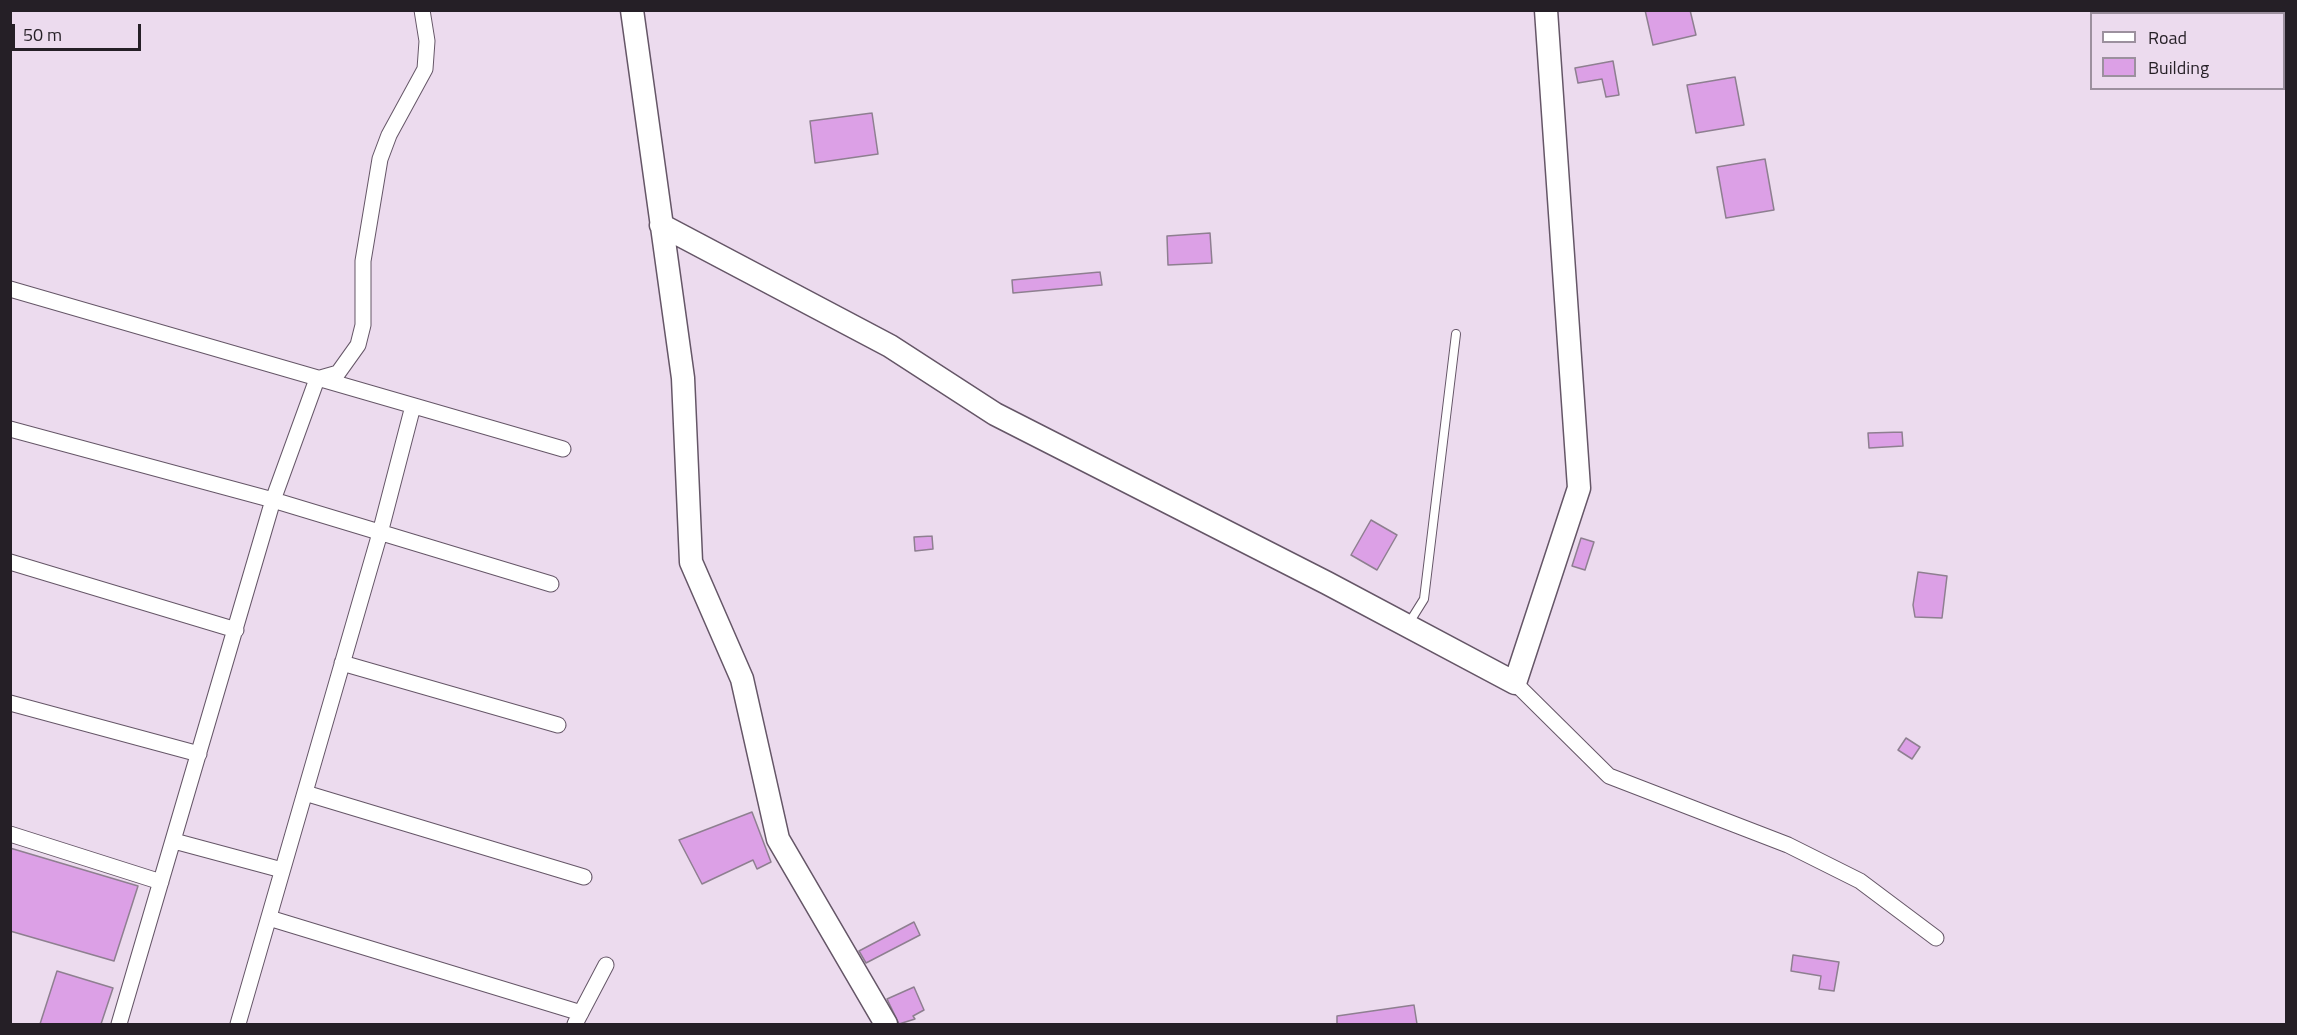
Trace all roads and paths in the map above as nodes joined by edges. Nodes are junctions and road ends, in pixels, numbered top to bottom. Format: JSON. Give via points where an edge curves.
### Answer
{"nodes":[{"id":1,"x":422,"y":10,"type":"edge"},
{"id":2,"x":632,"y":10,"type":"edge"},
{"id":3,"x":1546,"y":10,"type":"edge"},
{"id":4,"x":662,"y":225,"type":"junction"},
{"id":5,"x":10,"y":289,"type":"edge"},
{"id":6,"x":1456,"y":334,"type":"dead end"},
{"id":7,"x":317,"y":379,"type":"junction"},
{"id":8,"x":413,"y":406,"type":"junction"},
{"id":9,"x":10,"y":429,"type":"edge"},
{"id":10,"x":563,"y":449,"type":"dead end"},
{"id":11,"x":273,"y":500,"type":"junction"},
{"id":12,"x":380,"y":533,"type":"junction"},
{"id":13,"x":10,"y":562,"type":"edge"},
{"id":14,"x":551,"y":584,"type":"dead end"},
{"id":15,"x":1407,"y":627,"type":"junction"},
{"id":16,"x":236,"y":630,"type":"junction"},
{"id":17,"x":342,"y":663,"type":"junction"},
{"id":18,"x":1515,"y":683,"type":"junction"},
{"id":19,"x":10,"y":703,"type":"edge"},
{"id":20,"x":558,"y":724,"type":"dead end"},
{"id":21,"x":199,"y":754,"type":"junction"},
{"id":22,"x":305,"y":793,"type":"junction"},
{"id":23,"x":10,"y":834,"type":"edge"},
{"id":24,"x":174,"y":841,"type":"junction"},
{"id":25,"x":282,"y":870,"type":"junction"},
{"id":26,"x":584,"y":877,"type":"dead end"},
{"id":27,"x":161,"y":882,"type":"junction"},
{"id":28,"x":269,"y":918,"type":"junction"},
{"id":29,"x":1936,"y":938,"type":"dead end"},
{"id":30,"x":606,"y":965,"type":"dead end"},
{"id":31,"x":578,"y":1019,"type":"edge"},
{"id":32,"x":119,"y":1024,"type":"edge"},
{"id":33,"x":238,"y":1024,"type":"edge"},
{"id":34,"x":886,"y":1024,"type":"edge"}],
"edges":[{"from":1,"to":7,"type":"street","via":[[427,41],[425,69],[380,159],[363,261],[363,325],[358,345],[338,373]]},
{"from":2,"to":4,"type":"street"},
{"from":3,"to":18,"type":"street","via":[[1579,488]]},
{"from":4,"to":15,"type":"street","via":[[890,346],[995,414]]},
{"from":4,"to":34,"type":"street","via":[[683,378],[691,562],[742,679],[778,839]]},
{"from":5,"to":7,"type":"street"},
{"from":6,"to":15,"type":"lane","via":[[1424,599]]},
{"from":7,"to":8,"type":"street"},
{"from":7,"to":11,"type":"street"},
{"from":8,"to":10,"type":"street"},
{"from":8,"to":12,"type":"street"},
{"from":9,"to":11,"type":"street"},
{"from":11,"to":12,"type":"street"},
{"from":11,"to":16,"type":"street"},
{"from":12,"to":14,"type":"street"},
{"from":12,"to":17,"type":"street"},
{"from":13,"to":16,"type":"street"},
{"from":15,"to":18,"type":"street"},
{"from":16,"to":21,"type":"street"},
{"from":17,"to":20,"type":"street"},
{"from":17,"to":22,"type":"street"},
{"from":18,"to":29,"type":"street","via":[[1609,776],[1788,845],[1860,881]]},
{"from":19,"to":21,"type":"street"},
{"from":21,"to":24,"type":"street"},
{"from":22,"to":25,"type":"street"},
{"from":22,"to":26,"type":"street"},
{"from":23,"to":27,"type":"street"},
{"from":24,"to":25,"type":"street"},
{"from":24,"to":27,"type":"street"},
{"from":25,"to":28,"type":"street"},
{"from":27,"to":32,"type":"street"},
{"from":28,"to":31,"type":"street"},
{"from":28,"to":33,"type":"street"},
{"from":30,"to":31,"type":"street"}]}
